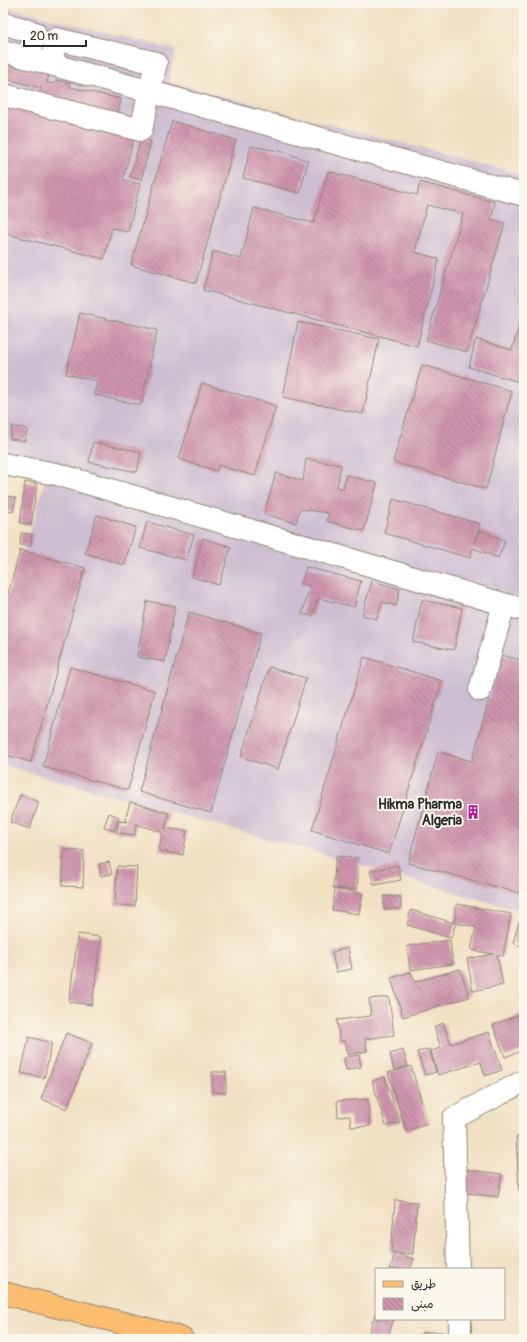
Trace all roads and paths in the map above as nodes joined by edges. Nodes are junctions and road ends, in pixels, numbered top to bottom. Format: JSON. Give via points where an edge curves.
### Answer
{"nodes":[{"id":1,"x":3,"y":23,"type":"edge"},
{"id":2,"x":3,"y":51,"type":"edge"},
{"id":3,"x":28,"y":58,"type":"junction"},
{"id":4,"x":51,"y":64,"type":"junction"},
{"id":5,"x":150,"y":91,"type":"junction"},
{"id":6,"x":3,"y":95,"type":"edge"},
{"id":7,"x":524,"y":195,"type":"edge"},
{"id":8,"x":3,"y":464,"type":"edge"},
{"id":9,"x":514,"y":607,"type":"edge"},
{"id":10,"x":480,"y":690,"type":"dead end"},
{"id":11,"x":524,"y":1081,"type":"edge"},
{"id":12,"x":458,"y":1268,"type":"edge"},
{"id":13,"x":3,"y":1293,"type":"edge"},
{"id":14,"x":460,"y":1320,"type":"edge"},
{"id":15,"x":182,"y":1339,"type":"edge"},
{"id":16,"x":460,"y":1339,"type":"edge"}],
"edges":[{"from":1,"to":3,"type":"street","via":[[35,32]]},
{"from":2,"to":3,"type":"street"},
{"from":3,"to":4,"type":"street"},
{"from":4,"to":5,"type":"street"},
{"from":4,"to":5,"type":"street","via":[[56,39],[156,63]]},
{"from":5,"to":6,"type":"street","via":[[141,130]]},
{"from":5,"to":7,"type":"street"},
{"from":8,"to":9,"type":"street","via":[[56,474]]},
{"from":9,"to":10,"type":"street"},
{"from":11,"to":12,"type":"street","via":[[454,1118]]},
{"from":13,"to":15,"type":"main road"},
{"from":14,"to":16,"type":"street"}]}
